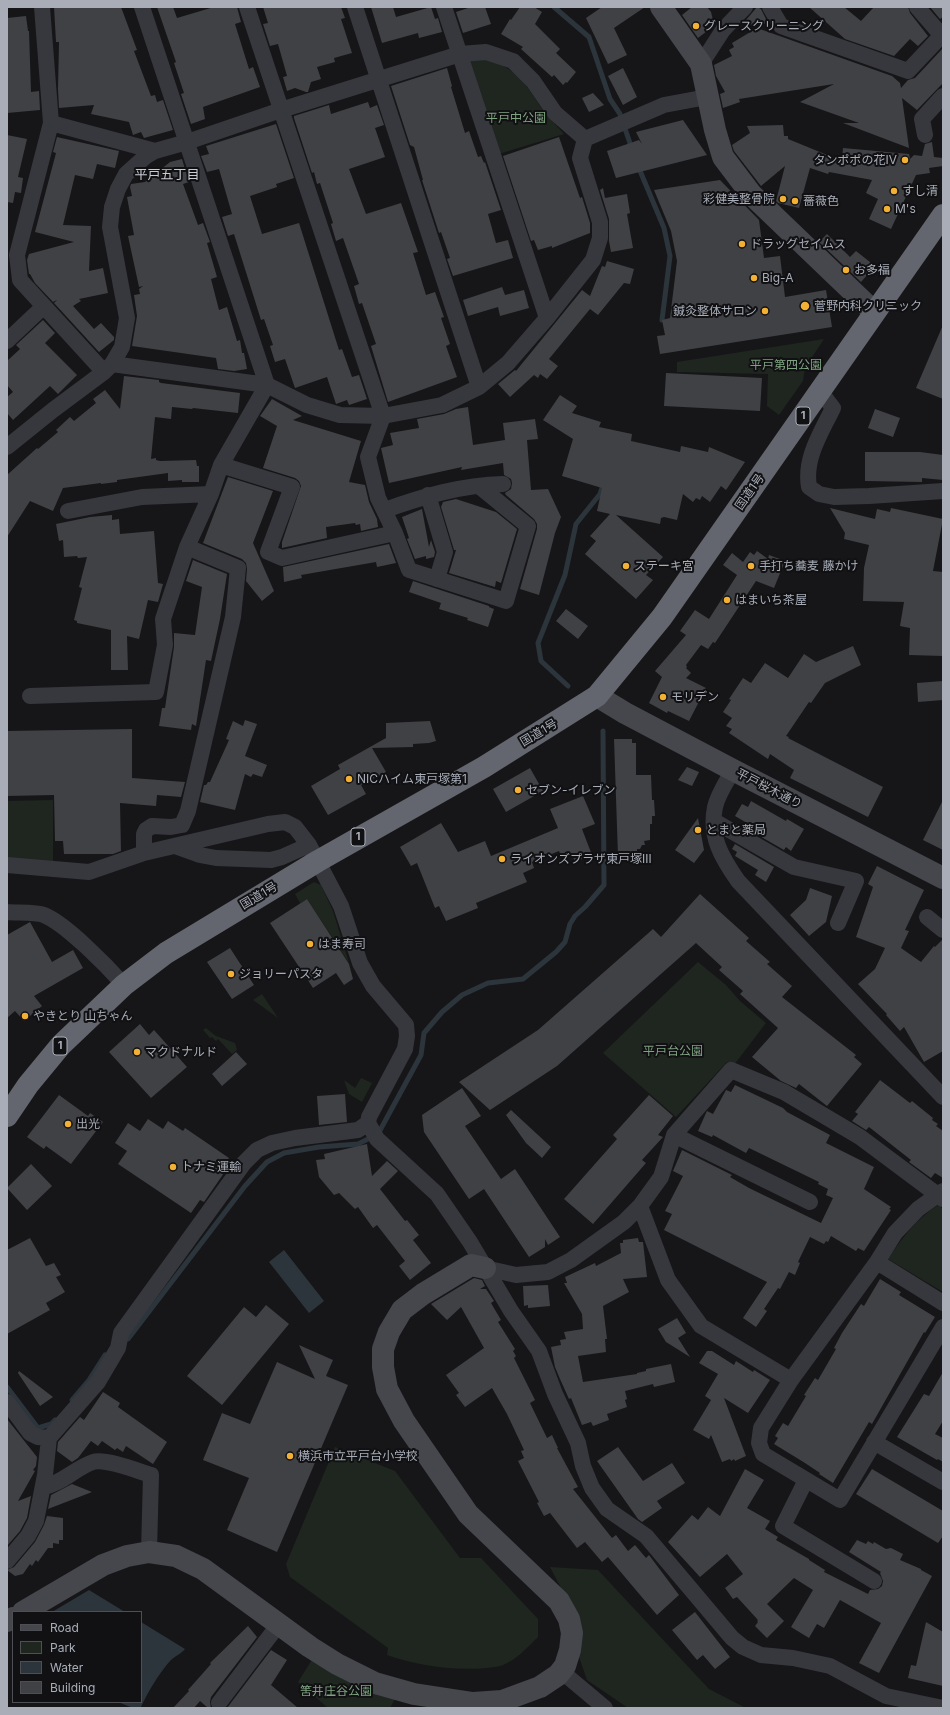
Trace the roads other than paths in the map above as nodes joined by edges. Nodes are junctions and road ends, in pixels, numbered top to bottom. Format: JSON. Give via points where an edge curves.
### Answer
{"nodes":[{"id":1,"x":42,"y":7,"type":"edge"},
{"id":2,"x":142,"y":7,"type":"edge"},
{"id":3,"x":247,"y":7,"type":"edge"},
{"id":4,"x":355,"y":7,"type":"edge"},
{"id":5,"x":444,"y":7,"type":"edge"},
{"id":6,"x":661,"y":7,"type":"edge"},
{"id":7,"x":745,"y":7,"type":"edge"},
{"id":8,"x":770,"y":7,"type":"edge"},
{"id":9,"x":917,"y":7,"type":"edge"},
{"id":10,"x":942,"y":36,"type":"edge"},
{"id":11,"x":460,"y":54,"type":"junction"},
{"id":12,"x":702,"y":64,"type":"junction"},
{"id":13,"x":378,"y":79,"type":"junction"},
{"id":14,"x":943,"y":96,"type":"edge"},
{"id":15,"x":707,"y":97,"type":"junction"},
{"id":16,"x":281,"y":110,"type":"junction"},
{"id":17,"x":51,"y":123,"type":"junction"},
{"id":18,"x":925,"y":135,"type":"dead end"},
{"id":19,"x":585,"y":138,"type":"junction"},
{"id":20,"x":188,"y":142,"type":"junction"},
{"id":21,"x":155,"y":151,"type":"junction"},
{"id":22,"x":943,"y":215,"type":"edge"},
{"id":23,"x":43,"y":307,"type":"junction"},
{"id":24,"x":874,"y":312,"type":"junction"},
{"id":25,"x":547,"y":318,"type":"junction"},
{"id":26,"x":7,"y":341,"type":"edge"},
{"id":27,"x":108,"y":368,"type":"junction"},
{"id":28,"x":268,"y":385,"type":"junction"},
{"id":29,"x":479,"y":386,"type":"junction"},
{"id":30,"x":820,"y":391,"type":"junction"},
{"id":31,"x":383,"y":416,"type":"junction"},
{"id":32,"x":7,"y":448,"type":"edge"},
{"id":33,"x":221,"y":465,"type":"junction"},
{"id":34,"x":503,"y":484,"type":"dead end"},
{"id":35,"x":479,"y":486,"type":"junction"},
{"id":36,"x":943,"y":491,"type":"edge"},
{"id":37,"x":211,"y":494,"type":"junction"},
{"id":38,"x":428,"y":495,"type":"junction"},
{"id":39,"x":385,"y":510,"type":"junction"},
{"id":40,"x":68,"y":511,"type":"dead end"},
{"id":41,"x":395,"y":533,"type":"junction"},
{"id":42,"x":187,"y":547,"type":"junction"},
{"id":43,"x":437,"y":579,"type":"junction"},
{"id":44,"x":30,"y":696,"type":"dead end"},
{"id":45,"x":597,"y":696,"type":"junction"},
{"id":46,"x":733,"y":770,"type":"junction"},
{"id":47,"x":714,"y":821,"type":"junction"},
{"id":48,"x":175,"y":846,"type":"junction"},
{"id":49,"x":144,"y":853,"type":"junction"},
{"id":50,"x":313,"y":853,"type":"junction"},
{"id":51,"x":7,"y":865,"type":"edge"},
{"id":52,"x":943,"y":878,"type":"edge"},
{"id":53,"x":9,"y":915,"type":"edge"},
{"id":54,"x":927,"y":917,"type":"dead end"},
{"id":55,"x":838,"y":924,"type":"dead end"},
{"id":56,"x":943,"y":930,"type":"edge"},
{"id":57,"x":124,"y":985,"type":"junction"},
{"id":58,"x":943,"y":1097,"type":"edge"},
{"id":59,"x":7,"y":1116,"type":"edge"},
{"id":60,"x":368,"y":1123,"type":"junction"},
{"id":61,"x":674,"y":1135,"type":"junction"},
{"id":62,"x":941,"y":1195,"type":"edge"},
{"id":63,"x":810,"y":1202,"type":"dead end"},
{"id":64,"x":640,"y":1206,"type":"junction"},
{"id":65,"x":877,"y":1262,"type":"junction"},
{"id":66,"x":485,"y":1268,"type":"junction"},
{"id":67,"x":943,"y":1303,"type":"edge"},
{"id":68,"x":943,"y":1327,"type":"edge"},
{"id":69,"x":791,"y":1380,"type":"junction"},
{"id":70,"x":7,"y":1402,"type":"edge"},
{"id":71,"x":49,"y":1438,"type":"junction"},
{"id":72,"x":874,"y":1442,"type":"junction"},
{"id":73,"x":806,"y":1480,"type":"junction"},
{"id":74,"x":943,"y":1482,"type":"edge"},
{"id":75,"x":43,"y":1487,"type":"junction"},
{"id":76,"x":149,"y":1552,"type":"junction"},
{"id":77,"x":7,"y":1561,"type":"edge"},
{"id":78,"x":874,"y":1582,"type":"dead end"},
{"id":79,"x":25,"y":1611,"type":"edge"},
{"id":80,"x":278,"y":1624,"type":"junction"},
{"id":81,"x":561,"y":1671,"type":"junction"},
{"id":82,"x":219,"y":1703,"type":"dead end"},
{"id":83,"x":605,"y":1708,"type":"edge"},
{"id":84,"x":943,"y":1708,"type":"edge"}],
"edges":[{"from":1,"to":17,"type":"street"},
{"from":2,"to":20,"type":"street"},
{"from":3,"to":16,"type":"street"},
{"from":4,"to":13,"type":"street"},
{"from":5,"to":11,"type":"street"},
{"from":6,"to":12,"type":"street"},
{"from":7,"to":12,"type":"street","via":[[723,30]]},
{"from":8,"to":10,"type":"street","via":[[782,26],[908,71]]},
{"from":9,"to":10,"type":"street"},
{"from":11,"to":13,"type":"street"},
{"from":11,"to":19,"type":"street","via":[[486,52],[513,62],[533,81],[555,113]]},
{"from":11,"to":25,"type":"street"},
{"from":12,"to":15,"type":"street"},
{"from":13,"to":16,"type":"street"},
{"from":13,"to":29,"type":"street"},
{"from":14,"to":18,"type":"street","via":[[922,119]]},
{"from":15,"to":19,"type":"street","via":[[664,105]]},
{"from":15,"to":24,"type":"street","via":[[723,157],[751,194]]},
{"from":16,"to":20,"type":"street"},
{"from":16,"to":31,"type":"street"},
{"from":17,"to":21,"type":"street"},
{"from":17,"to":23,"type":"street","via":[[18,255],[20,280]]},
{"from":19,"to":25,"type":"street","via":[[580,158],[600,222],[600,238],[593,260]]},
{"from":20,"to":21,"type":"street"},
{"from":20,"to":28,"type":"street"},
{"from":21,"to":27,"type":"street","via":[[126,174],[112,207],[110,227],[127,318],[122,347]]},
{"from":22,"to":24,"type":"highway","name":"国道1号","number":"1"},
{"from":23,"to":26,"type":"street"},
{"from":23,"to":27,"type":"street"},
{"from":24,"to":30,"type":"highway","name":"国道1号","number":"1"},
{"from":25,"to":29,"type":"street","via":[[508,363]]},
{"from":27,"to":28,"type":"street"},
{"from":27,"to":32,"type":"street"},
{"from":28,"to":31,"type":"street","via":[[307,405],[340,415]]},
{"from":28,"to":33,"type":"street"},
{"from":29,"to":31,"type":"street","via":[[442,405]]},
{"from":30,"to":36,"type":"street","via":[[833,408],[810,457],[807,475],[809,487],[819,494],[834,497]]},
{"from":30,"to":45,"type":"highway","name":"国道1号","number":"1","via":[[662,617]]},
{"from":31,"to":39,"type":"street","via":[[368,457],[378,498]]},
{"from":33,"to":37,"type":"street"},
{"from":33,"to":41,"type":"street","via":[[292,487],[268,552],[282,558]]},
{"from":34,"to":35,"type":"street"},
{"from":35,"to":38,"type":"street"},
{"from":35,"to":43,"type":"street","via":[[528,526],[506,601]]},
{"from":37,"to":40,"type":"street","via":[[142,497]]},
{"from":37,"to":42,"type":"street"},
{"from":38,"to":39,"type":"street"},
{"from":38,"to":43,"type":"street","via":[[445,552]]},
{"from":39,"to":41,"type":"street"},
{"from":41,"to":43,"type":"street","via":[[409,570]]},
{"from":42,"to":44,"type":"street","via":[[163,619],[165,645],[156,692]]},
{"from":42,"to":49,"type":"street","via":[[238,568],[233,617],[188,811],[182,825],[152,826],[146,830]]},
{"from":45,"to":46,"type":"street","name":"平戸桜木通り"},
{"from":45,"to":50,"type":"highway","name":"国道1号","number":"1","via":[[484,767]]},
{"from":46,"to":47,"type":"street","via":[[715,806]]},
{"from":46,"to":52,"type":"street","name":"平戸桜木通り"},
{"from":47,"to":55,"type":"street","via":[[794,867],[856,881]]},
{"from":47,"to":58,"type":"street","via":[[715,839],[723,859],[738,881]]},
{"from":48,"to":49,"type":"street"},
{"from":48,"to":50,"type":"street","via":[[216,858],[271,860]]},
{"from":48,"to":50,"type":"street","via":[[285,822],[296,827]]},
{"from":49,"to":51,"type":"street","via":[[89,872]]},
{"from":50,"to":57,"type":"highway","name":"国道1号","number":"1","via":[[166,953]]},
{"from":50,"to":60,"type":"street","via":[[342,906],[360,963],[373,986],[406,1025],[408,1036],[405,1050]]},
{"from":53,"to":57,"type":"street","via":[[42,914],[59,923]]},
{"from":54,"to":56,"type":"street"},
{"from":57,"to":59,"type":"highway","name":"国道1号","number":"1","via":[[61,1045],[28,1085]]},
{"from":60,"to":66,"type":"street","via":[[377,1139],[436,1194]]},
{"from":60,"to":71,"type":"street","via":[[358,1130],[295,1138],[272,1143],[257,1150],[244,1163],[121,1333],[118,1348],[98,1382]]},
{"from":61,"to":62,"type":"street","via":[[731,1070],[784,1092],[860,1137]]},
{"from":61,"to":63,"type":"street"},
{"from":61,"to":64,"type":"street","via":[[662,1177]]},
{"from":62,"to":65,"type":"street","via":[[918,1209],[895,1233]]},
{"from":64,"to":66,"type":"street","via":[[624,1222],[571,1260],[548,1272],[516,1275]]},
{"from":64,"to":69,"type":"street","via":[[668,1280],[701,1326]]},
{"from":65,"to":67,"type":"street"},
{"from":65,"to":69,"type":"street"},
{"from":66,"to":81,"type":"street","via":[[470,1265],[402,1310],[388,1332],[383,1349],[387,1389],[404,1421],[468,1514],[559,1601],[569,1619],[572,1633],[570,1650]]},
{"from":66,"to":84,"type":"street","via":[[539,1350],[555,1394],[578,1443],[583,1466],[592,1488],[607,1509],[646,1536],[732,1638],[743,1648],[761,1655],[794,1658],[830,1666],[886,1696]]},
{"from":68,"to":72,"type":"street"},
{"from":69,"to":73,"type":"street","via":[[761,1428],[759,1442],[763,1454]]},
{"from":70,"to":71,"type":"street","via":[[30,1433]]},
{"from":71,"to":75,"type":"street"},
{"from":72,"to":73,"type":"street","via":[[840,1500]]},
{"from":72,"to":74,"type":"street"},
{"from":73,"to":78,"type":"street","via":[[783,1526]]},
{"from":75,"to":76,"type":"street","via":[[54,1485],[94,1461],[151,1475]]},
{"from":75,"to":77,"type":"street","via":[[36,1521],[28,1536]]},
{"from":76,"to":79,"type":"street","via":[[127,1556],[104,1565]]},
{"from":76,"to":80,"type":"street","via":[[176,1556],[203,1569]]},
{"from":80,"to":81,"type":"street","via":[[337,1664],[374,1683],[454,1701],[502,1701],[540,1687]]},
{"from":80,"to":82,"type":"street"},
{"from":81,"to":83,"type":"street"}]}
